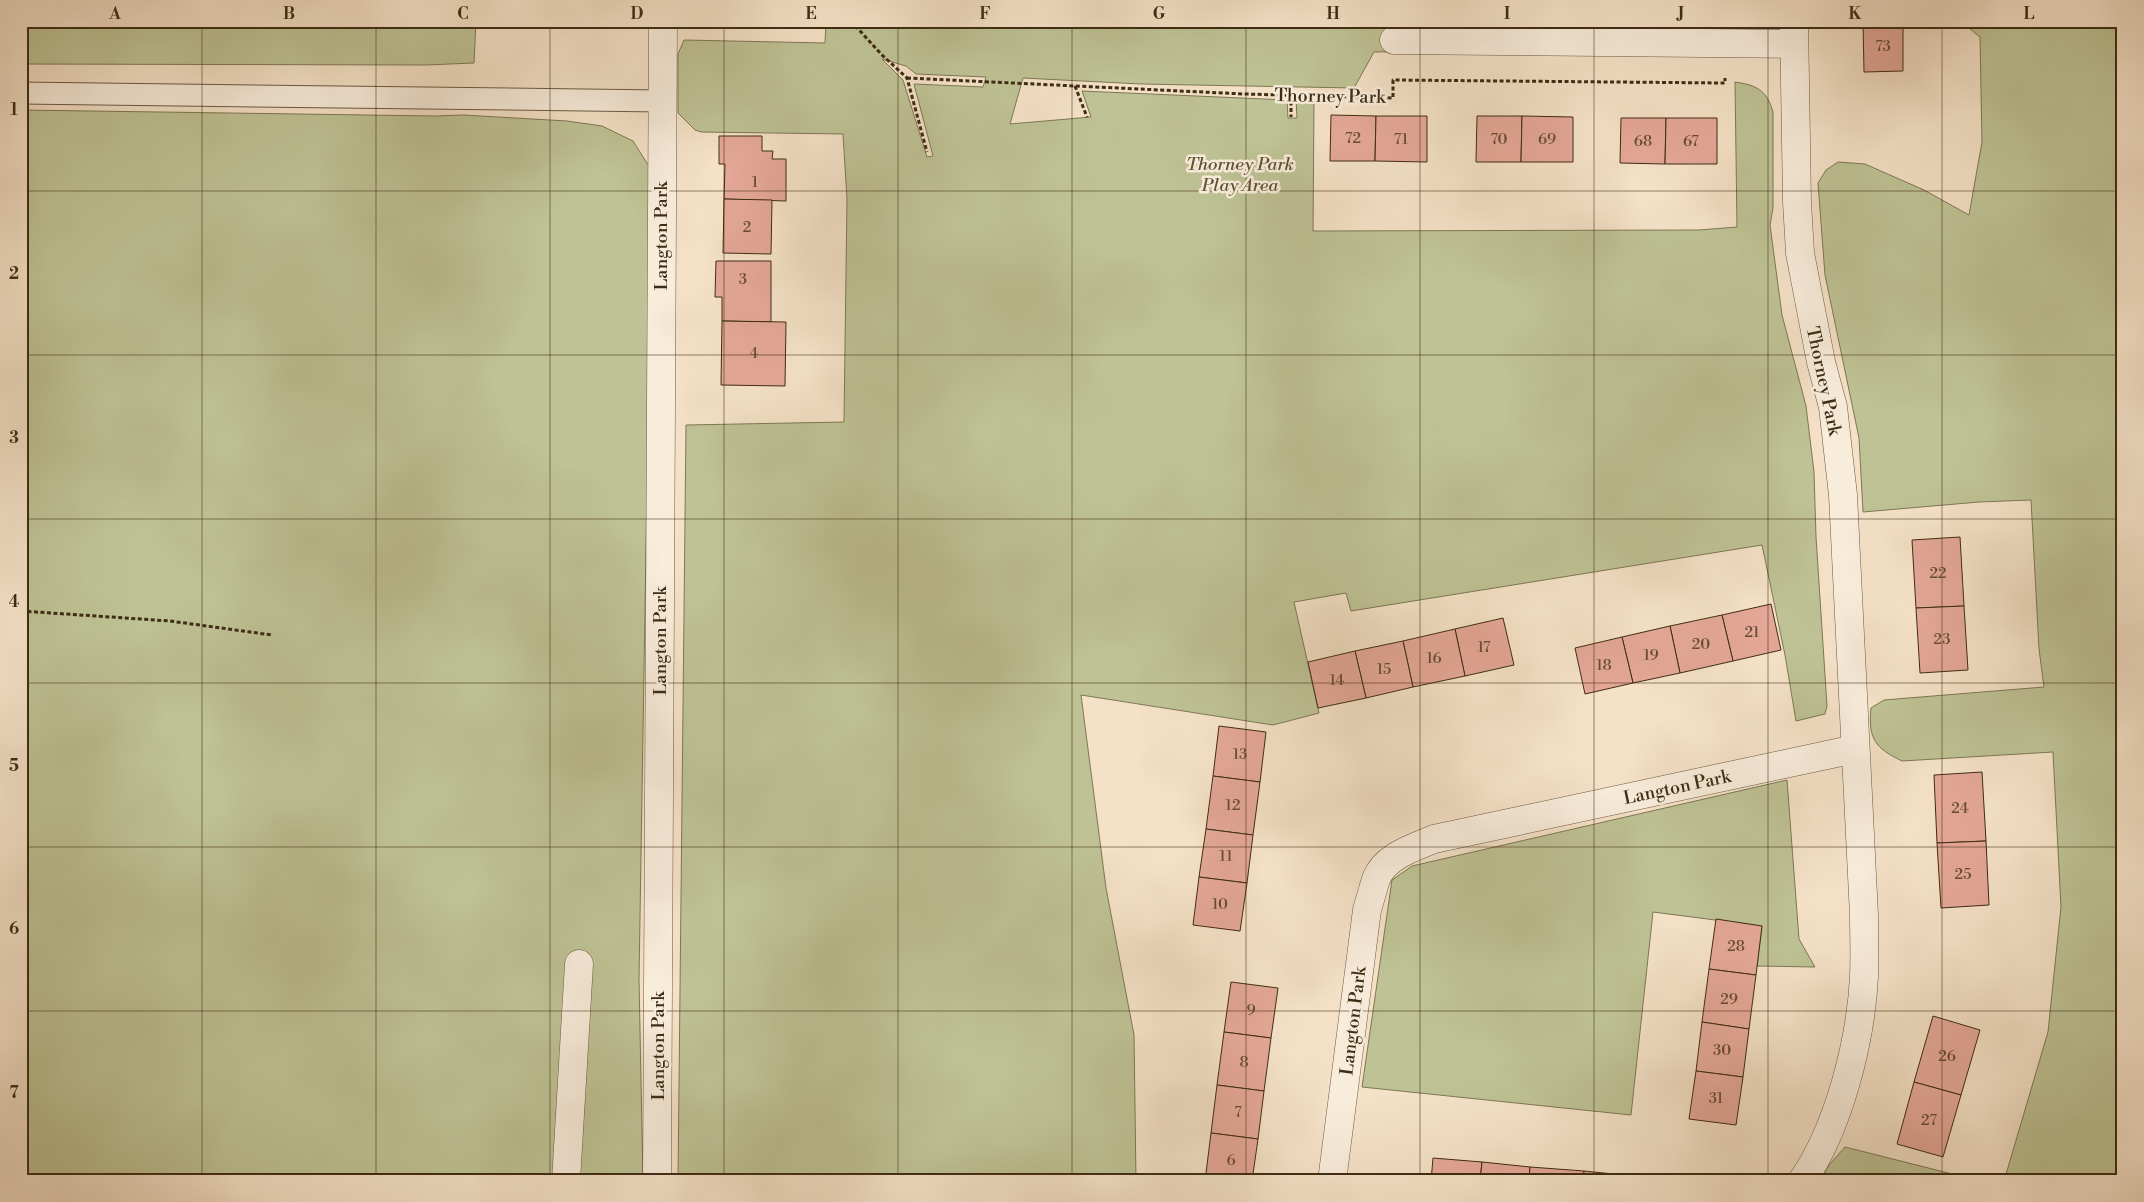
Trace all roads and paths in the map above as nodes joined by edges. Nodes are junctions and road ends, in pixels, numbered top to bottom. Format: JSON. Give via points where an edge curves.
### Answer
{"nodes":[{"id":1,"x":663,"y":21,"type":"edge"},
{"id":2,"x":851,"y":21,"type":"edge"},
{"id":3,"x":1794,"y":32,"type":"edge"},
{"id":4,"x":1394,"y":40,"type":"dead end"},
{"id":5,"x":1724,"y":43,"type":"junction"},
{"id":6,"x":907,"y":78,"type":"junction"},
{"id":7,"x":1075,"y":86,"type":"junction"},
{"id":8,"x":21,"y":93,"type":"edge"},
{"id":9,"x":1291,"y":95,"type":"junction"},
{"id":10,"x":662,"y":101,"type":"junction"},
{"id":11,"x":1087,"y":117,"type":"dead end"},
{"id":12,"x":1291,"y":118,"type":"dead end"},
{"id":13,"x":927,"y":152,"type":"dead end"},
{"id":14,"x":21,"y":611,"type":"edge"},
{"id":15,"x":272,"y":635,"type":"dead end"},
{"id":16,"x":1855,"y":749,"type":"junction"},
{"id":17,"x":579,"y":964,"type":"dead end"},
{"id":18,"x":566,"y":1181,"type":"edge"},
{"id":19,"x":657,"y":1181,"type":"edge"},
{"id":20,"x":1332,"y":1181,"type":"edge"},
{"id":21,"x":1802,"y":1181,"type":"edge"}],
"edges":[{"from":1,"to":10,"type":"street"},
{"from":2,"to":6,"type":"path"},
{"from":3,"to":5,"type":"street","name":"Thorney Park"},
{"from":3,"to":16,"type":"street","name":"Thorney Park","via":[[1800,252],[1809,307],[1833,406],[1842,486]]},
{"from":4,"to":5,"type":"street","name":"Thorney Park"},
{"from":5,"to":9,"type":"path","name":"Thorney Park","via":[[1725,83],[1392,80],[1393,98]]},
{"from":6,"to":7,"type":"path","name":"Thorney Park"},
{"from":6,"to":13,"type":"path"},
{"from":7,"to":9,"type":"path","name":"Thorney Park"},
{"from":7,"to":11,"type":"path"},
{"from":8,"to":10,"type":"lane"},
{"from":9,"to":12,"type":"path"},
{"from":10,"to":19,"type":"street","name":"Langton Park"},
{"from":14,"to":15,"type":"path","via":[[170,621]]},
{"from":16,"to":20,"type":"street","name":"Langton Park","via":[[1434,839],[1391,860],[1377,877],[1367,910]]},
{"from":16,"to":21,"type":"street","via":[[1864,915],[1864,976],[1858,1031],[1828,1134]]},
{"from":17,"to":18,"type":"street"}]}
